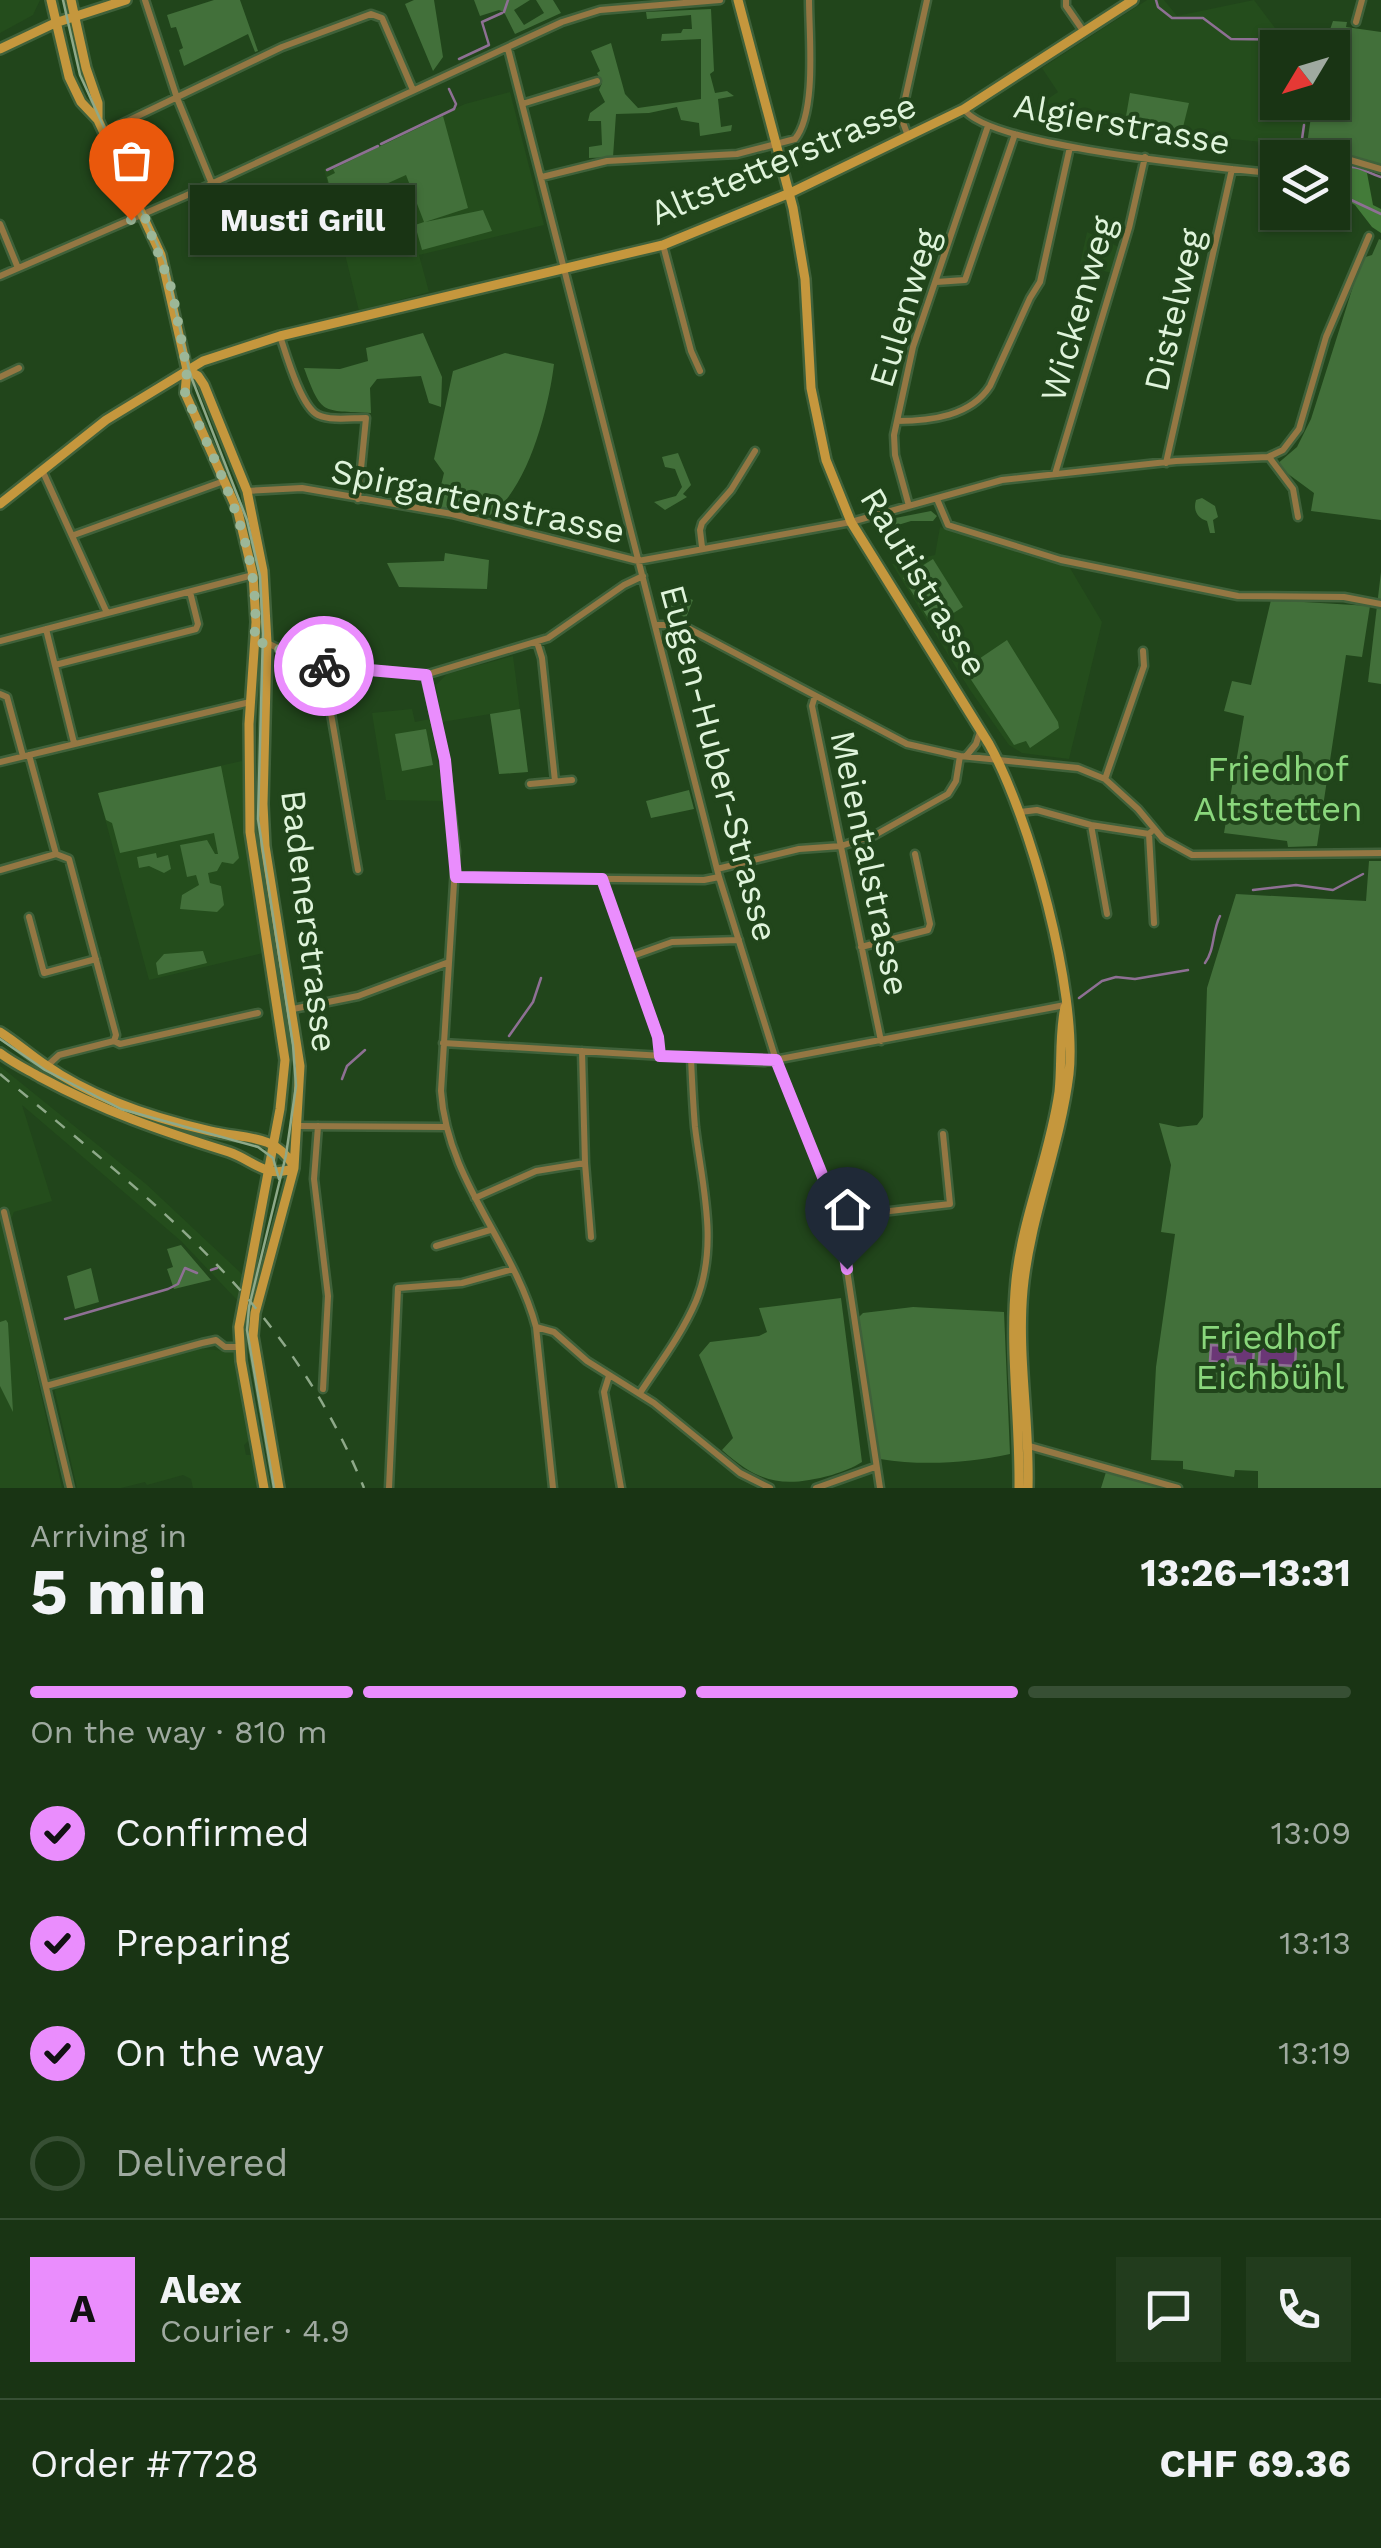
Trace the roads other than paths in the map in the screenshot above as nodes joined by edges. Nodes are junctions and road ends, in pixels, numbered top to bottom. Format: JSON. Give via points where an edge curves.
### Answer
{"nodes":[{"id":1,"x":51,"y":0,"type":"edge"},
{"id":2,"x":71,"y":0,"type":"edge"},
{"id":3,"x":126,"y":0,"type":"edge"},
{"id":4,"x":145,"y":0,"type":"edge"},
{"id":5,"x":720,"y":0,"type":"edge"},
{"id":6,"x":738,"y":0,"type":"edge"},
{"id":7,"x":809,"y":0,"type":"edge"},
{"id":8,"x":927,"y":0,"type":"edge"},
{"id":9,"x":1066,"y":0,"type":"edge"},
{"id":10,"x":1133,"y":0,"type":"edge"},
{"id":11,"x":1362,"y":0,"type":"edge"},
{"id":12,"x":74,"y":17,"type":"junction"},
{"id":13,"x":1356,"y":22,"type":"dead end"},
{"id":14,"x":55,"y":23,"type":"junction"},
{"id":15,"x":1084,"y":32,"type":"junction"},
{"id":16,"x":0,"y":49,"type":"edge"},
{"id":17,"x":508,"y":49,"type":"junction"},
{"id":18,"x":596,"y":81,"type":"dead end"},
{"id":19,"x":414,"y":90,"type":"junction"},
{"id":20,"x":177,"y":98,"type":"junction"},
{"id":21,"x":522,"y":104,"type":"junction"},
{"id":22,"x":964,"y":109,"type":"junction"},
{"id":23,"x":98,"y":120,"type":"junction"},
{"id":24,"x":119,"y":126,"type":"dead end"},
{"id":25,"x":988,"y":126,"type":"junction"},
{"id":26,"x":1016,"y":134,"type":"junction"},
{"id":27,"x":908,"y":136,"type":"junction"},
{"id":28,"x":776,"y":144,"type":"junction"},
{"id":29,"x":1070,"y":146,"type":"junction"},
{"id":30,"x":1145,"y":158,"type":"junction"},
{"id":31,"x":1350,"y":160,"type":"edge"},
{"id":32,"x":1232,"y":169,"type":"junction"},
{"id":33,"x":1381,"y":170,"type":"edge"},
{"id":34,"x":1260,"y":172,"type":"edge"},
{"id":35,"x":542,"y":177,"type":"junction"},
{"id":36,"x":212,"y":184,"type":"junction"},
{"id":37,"x":790,"y":193,"type":"junction"},
{"id":38,"x":144,"y":215,"type":"junction"},
{"id":39,"x":0,"y":224,"type":"edge"},
{"id":40,"x":1369,"y":236,"type":"dead end"},
{"id":41,"x":663,"y":244,"type":"junction"},
{"id":42,"x":564,"y":267,"type":"junction"},
{"id":43,"x":18,"y":268,"type":"junction"},
{"id":44,"x":0,"y":276,"type":"edge"},
{"id":45,"x":936,"y":282,"type":"junction"},
{"id":46,"x":280,"y":336,"type":"junction"},
{"id":47,"x":19,"y":368,"type":"dead end"},
{"id":48,"x":187,"y":370,"type":"junction"},
{"id":49,"x":700,"y":371,"type":"dead end"},
{"id":50,"x":0,"y":376,"type":"edge"},
{"id":51,"x":897,"y":420,"type":"junction"},
{"id":52,"x":755,"y":451,"type":"dead end"},
{"id":53,"x":1268,"y":457,"type":"junction"},
{"id":54,"x":1166,"y":464,"type":"junction"},
{"id":55,"x":42,"y":472,"type":"junction"},
{"id":56,"x":1055,"y":474,"type":"junction"},
{"id":57,"x":224,"y":481,"type":"junction"},
{"id":58,"x":247,"y":491,"type":"junction"},
{"id":59,"x":937,"y":499,"type":"junction"},
{"id":60,"x":358,"y":500,"type":"junction"},
{"id":61,"x":0,"y":504,"type":"edge"},
{"id":62,"x":909,"y":506,"type":"junction"},
{"id":63,"x":1298,"y":517,"type":"dead end"},
{"id":64,"x":852,"y":522,"type":"junction"},
{"id":65,"x":74,"y":535,"type":"junction"},
{"id":66,"x":702,"y":547,"type":"junction"},
{"id":67,"x":638,"y":561,"type":"junction"},
{"id":68,"x":253,"y":575,"type":"junction"},
{"id":69,"x":643,"y":576,"type":"junction"},
{"id":70,"x":190,"y":592,"type":"junction"},
{"id":71,"x":1381,"y":604,"type":"edge"},
{"id":72,"x":107,"y":613,"type":"junction"},
{"id":73,"x":656,"y":626,"type":"junction"},
{"id":74,"x":46,"y":628,"type":"junction"},
{"id":75,"x":0,"y":640,"type":"edge"},
{"id":76,"x":254,"y":641,"type":"junction"},
{"id":77,"x":538,"y":642,"type":"junction"},
{"id":78,"x":268,"y":643,"type":"junction"},
{"id":79,"x":1143,"y":651,"type":"dead end"},
{"id":80,"x":55,"y":664,"type":"junction"},
{"id":81,"x":327,"y":666,"type":"junction"},
{"id":82,"x":426,"y":675,"type":"junction"},
{"id":83,"x":0,"y":694,"type":"edge"},
{"id":84,"x":815,"y":696,"type":"junction"},
{"id":85,"x":250,"y":702,"type":"junction"},
{"id":86,"x":980,"y":730,"type":"junction"},
{"id":87,"x":74,"y":743,"type":"junction"},
{"id":88,"x":26,"y":755,"type":"junction"},
{"id":89,"x":963,"y":756,"type":"junction"},
{"id":90,"x":998,"y":759,"type":"junction"},
{"id":91,"x":0,"y":762,"type":"edge"},
{"id":92,"x":1104,"y":779,"type":"junction"},
{"id":93,"x":572,"y":780,"type":"dead end"},
{"id":94,"x":555,"y":781,"type":"junction"},
{"id":95,"x":530,"y":784,"type":"dead end"},
{"id":96,"x":1020,"y":812,"type":"junction"},
{"id":97,"x":1091,"y":825,"type":"junction"},
{"id":98,"x":1152,"y":832,"type":"junction"},
{"id":99,"x":841,"y":846,"type":"junction"},
{"id":100,"x":1381,"y":853,"type":"edge"},
{"id":101,"x":56,"y":854,"type":"junction"},
{"id":102,"x":915,"y":854,"type":"dead end"},
{"id":103,"x":0,"y":870,"type":"edge"},
{"id":104,"x":358,"y":870,"type":"dead end"},
{"id":105,"x":718,"y":873,"type":"junction"},
{"id":106,"x":456,"y":877,"type":"junction"},
{"id":107,"x":602,"y":879,"type":"junction"},
{"id":108,"x":1107,"y":914,"type":"dead end"},
{"id":109,"x":29,"y":917,"type":"dead end"},
{"id":110,"x":1154,"y":922,"type":"dead end"},
{"id":111,"x":740,"y":940,"type":"junction"},
{"id":112,"x":861,"y":947,"type":"junction"},
{"id":113,"x":630,"y":957,"type":"junction"},
{"id":114,"x":96,"y":959,"type":"junction"},
{"id":115,"x":449,"y":962,"type":"junction"},
{"id":116,"x":1065,"y":1005,"type":"junction"},
{"id":117,"x":292,"y":1009,"type":"junction"},
{"id":118,"x":258,"y":1013,"type":"dead end"},
{"id":119,"x":0,"y":1032,"type":"edge"},
{"id":120,"x":114,"y":1041,"type":"junction"},
{"id":121,"x":881,"y":1041,"type":"junction"},
{"id":122,"x":443,"y":1042,"type":"junction"},
{"id":123,"x":582,"y":1051,"type":"junction"},
{"id":124,"x":0,"y":1053,"type":"edge"},
{"id":125,"x":660,"y":1056,"type":"junction"},
{"id":126,"x":691,"y":1058,"type":"junction"},
{"id":127,"x":776,"y":1060,"type":"junction"},
{"id":128,"x":47,"y":1066,"type":"junction"},
{"id":129,"x":280,"y":1110,"type":"junction"},
{"id":130,"x":298,"y":1126,"type":"junction"},
{"id":131,"x":318,"y":1126,"type":"junction"},
{"id":132,"x":445,"y":1127,"type":"junction"},
{"id":133,"x":943,"y":1134,"type":"dead end"},
{"id":134,"x":273,"y":1144,"type":"junction"},
{"id":135,"x":585,"y":1163,"type":"junction"},
{"id":136,"x":256,"y":1168,"type":"junction"},
{"id":137,"x":294,"y":1168,"type":"junction"},
{"id":138,"x":268,"y":1171,"type":"junction"},
{"id":139,"x":264,"y":1188,"type":"junction"},
{"id":140,"x":474,"y":1198,"type":"junction"},
{"id":141,"x":4,"y":1212,"type":"dead end"},
{"id":142,"x":839,"y":1217,"type":"junction"},
{"id":143,"x":490,"y":1230,"type":"junction"},
{"id":144,"x":590,"y":1238,"type":"dead end"},
{"id":145,"x":436,"y":1246,"type":"dead end"},
{"id":146,"x":514,"y":1269,"type":"junction"},
{"id":147,"x":536,"y":1327,"type":"junction"},
{"id":148,"x":239,"y":1348,"type":"junction"},
{"id":149,"x":609,"y":1376,"type":"junction"},
{"id":150,"x":46,"y":1386,"type":"junction"},
{"id":151,"x":323,"y":1388,"type":"dead end"},
{"id":152,"x":640,"y":1393,"type":"junction"},
{"id":153,"x":1024,"y":1446,"type":"junction"},
{"id":154,"x":875,"y":1466,"type":"junction"},
{"id":155,"x":70,"y":1488,"type":"edge"},
{"id":156,"x":264,"y":1488,"type":"edge"},
{"id":157,"x":280,"y":1488,"type":"edge"},
{"id":158,"x":389,"y":1488,"type":"edge"},
{"id":159,"x":554,"y":1488,"type":"edge"},
{"id":160,"x":621,"y":1488,"type":"edge"},
{"id":161,"x":770,"y":1488,"type":"edge"},
{"id":162,"x":816,"y":1488,"type":"edge"},
{"id":163,"x":880,"y":1488,"type":"edge"},
{"id":164,"x":1018,"y":1488,"type":"edge"},
{"id":165,"x":1028,"y":1488,"type":"edge"},
{"id":166,"x":1178,"y":1488,"type":"edge"}],
"edges":[{"from":1,"to":14,"type":"street","name":"Badenerstrasse"},
{"from":2,"to":12,"type":"street","name":"Badenerstrasse"},
{"from":3,"to":12,"type":"street"},
{"from":4,"to":20,"type":"street"},
{"from":5,"to":17,"type":"street","via":[[600,10]]},
{"from":6,"to":28,"type":"street","name":"Rautistrasse"},
{"from":7,"to":28,"type":"street","via":[[808,93],[800,132]]},
{"from":8,"to":27,"type":"street","via":[[902,117]]},
{"from":9,"to":15,"type":"street"},
{"from":10,"to":15,"type":"street","name":"Altstetterstrasse"},
{"from":11,"to":13,"type":"street"},
{"from":12,"to":14,"type":"street"},
{"from":12,"to":23,"type":"street","name":"Badenerstrasse"},
{"from":14,"to":16,"type":"street"},
{"from":14,"to":23,"type":"street","name":"Badenerstrasse","via":[[69,77]]},
{"from":15,"to":22,"type":"street","name":"Altstetterstrasse"},
{"from":17,"to":19,"type":"street"},
{"from":17,"to":21,"type":"street","name":"Eugen-Huber-Strasse"},
{"from":18,"to":21,"type":"street"},
{"from":19,"to":20,"type":"street","via":[[375,14],[282,48]]},
{"from":19,"to":36,"type":"street"},
{"from":20,"to":24,"type":"street"},
{"from":20,"to":36,"type":"street"},
{"from":21,"to":35,"type":"street","name":"Eugen-Huber-Strasse"},
{"from":22,"to":25,"type":"street","name":"Algierstrasse"},
{"from":22,"to":27,"type":"street","name":"Altstetterstrasse"},
{"from":23,"to":38,"type":"street","name":"Badenerstrasse"},
{"from":25,"to":26,"type":"street","name":"Algierstrasse"},
{"from":25,"to":45,"type":"street","name":"Eulenweg"},
{"from":26,"to":29,"type":"street","name":"Algierstrasse"},
{"from":26,"to":45,"type":"street","via":[[965,280]]},
{"from":27,"to":37,"type":"street","name":"Altstetterstrasse"},
{"from":28,"to":35,"type":"street","via":[[714,158],[607,161]]},
{"from":28,"to":37,"type":"street","name":"Rautistrasse"},
{"from":29,"to":30,"type":"street","name":"Algierstrasse"},
{"from":29,"to":51,"type":"street","via":[[1040,282],[990,386],[962,411]]},
{"from":30,"to":32,"type":"street","name":"Algierstrasse"},
{"from":30,"to":56,"type":"street","name":"Wickenweg"},
{"from":31,"to":33,"type":"street"},
{"from":32,"to":34,"type":"street","name":"Algierstrasse"},
{"from":32,"to":54,"type":"street","name":"Distelweg"},
{"from":35,"to":42,"type":"street","name":"Eugen-Huber-Strasse"},
{"from":36,"to":38,"type":"street"},
{"from":37,"to":41,"type":"street","name":"Altstetterstrasse"},
{"from":37,"to":64,"type":"street","name":"Rautistrasse","via":[[805,279],[816,425]]},
{"from":38,"to":43,"type":"street"},
{"from":38,"to":48,"type":"street","name":"Badenerstrasse","via":[[172,290]]},
{"from":39,"to":43,"type":"street"},
{"from":40,"to":53,"type":"street","via":[[1326,336],[1299,429]]},
{"from":41,"to":42,"type":"street","name":"Altstetterstrasse"},
{"from":41,"to":49,"type":"street"},
{"from":42,"to":46,"type":"street","name":"Altstetterstrasse"},
{"from":42,"to":67,"type":"street","name":"Eugen-Huber-Strasse"},
{"from":43,"to":44,"type":"street"},
{"from":45,"to":51,"type":"street","name":"Eulenweg"},
{"from":46,"to":48,"type":"street","name":"Altstetterstrasse"},
{"from":46,"to":60,"type":"street","via":[[312,412],[366,418]]},
{"from":47,"to":50,"type":"street"},
{"from":48,"to":55,"type":"street","name":"Altstetterstrasse","via":[[106,420]]},
{"from":48,"to":57,"type":"street","name":"Badenerstrasse","via":[[185,393]]},
{"from":48,"to":58,"type":"street","name":"Badenerstrasse","via":[[204,385]]},
{"from":51,"to":62,"type":"street","name":"Eulenweg","via":[[895,455]]},
{"from":52,"to":66,"type":"street","via":[[702,522]]},
{"from":53,"to":54,"type":"street"},
{"from":53,"to":63,"type":"street","via":[[1293,490]]},
{"from":54,"to":56,"type":"street"},
{"from":55,"to":61,"type":"street","name":"Altstetterstrasse"},
{"from":55,"to":65,"type":"street"},
{"from":56,"to":59,"type":"street","via":[[990,482]]},
{"from":57,"to":65,"type":"street"},
{"from":57,"to":68,"type":"street","name":"Badenerstrasse"},
{"from":58,"to":60,"type":"street","name":"Spirgartenstrasse","via":[[291,487]]},
{"from":58,"to":78,"type":"street","name":"Badenerstrasse"},
{"from":59,"to":62,"type":"street"},
{"from":59,"to":71,"type":"street","via":[[948,525],[1060,560],[1238,596]]},
{"from":60,"to":67,"type":"street","name":"Spirgartenstrasse","via":[[471,518]]},
{"from":62,"to":64,"type":"street"},
{"from":64,"to":66,"type":"street"},
{"from":64,"to":86,"type":"street","name":"Rautistrasse"},
{"from":65,"to":72,"type":"street"},
{"from":66,"to":67,"type":"street"},
{"from":67,"to":69,"type":"street","name":"Eugen-Huber-Strasse"},
{"from":68,"to":70,"type":"street"},
{"from":68,"to":76,"type":"street","name":"Badenerstrasse"},
{"from":69,"to":73,"type":"street","name":"Eugen-Huber-Strasse"},
{"from":69,"to":77,"type":"street"},
{"from":70,"to":72,"type":"street"},
{"from":70,"to":80,"type":"street","via":[[196,629]]},
{"from":72,"to":74,"type":"street"},
{"from":73,"to":84,"type":"street","via":[[682,624]]},
{"from":73,"to":105,"type":"street","name":"Eugen-Huber-Strasse"},
{"from":74,"to":75,"type":"street"},
{"from":74,"to":80,"type":"street"},
{"from":76,"to":78,"type":"street"},
{"from":76,"to":85,"type":"street","name":"Badenerstrasse"},
{"from":77,"to":82,"type":"street"},
{"from":77,"to":94,"type":"street"},
{"from":78,"to":81,"type":"street"},
{"from":78,"to":117,"type":"street","name":"Badenerstrasse","via":[[262,804]]},
{"from":79,"to":92,"type":"street","via":[[1144,666]]},
{"from":80,"to":87,"type":"street"},
{"from":81,"to":82,"type":"street"},
{"from":81,"to":104,"type":"street"},
{"from":82,"to":106,"type":"street","via":[[445,760]]},
{"from":83,"to":88,"type":"street","via":[[7,697]]},
{"from":84,"to":89,"type":"street","via":[[907,744]]},
{"from":84,"to":99,"type":"street","name":"Meientalstrasse"},
{"from":85,"to":87,"type":"street"},
{"from":85,"to":129,"type":"street","name":"Badenerstrasse","via":[[250,832],[284,1046]]},
{"from":86,"to":89,"type":"street"},
{"from":86,"to":90,"type":"street","name":"Rautistrasse"},
{"from":87,"to":88,"type":"street"},
{"from":88,"to":91,"type":"street"},
{"from":88,"to":101,"type":"street"},
{"from":89,"to":90,"type":"street"},
{"from":89,"to":99,"type":"street","via":[[948,794]]},
{"from":90,"to":92,"type":"street","via":[[1078,768]]},
{"from":90,"to":96,"type":"street","name":"Rautistrasse"},
{"from":92,"to":98,"type":"street","via":[[1138,809]]},
{"from":93,"to":94,"type":"street"},
{"from":94,"to":95,"type":"street"},
{"from":96,"to":97,"type":"street","via":[[1037,810]]},
{"from":96,"to":116,"type":"street","name":"Rautistrasse"},
{"from":97,"to":98,"type":"street"},
{"from":97,"to":108,"type":"street"},
{"from":98,"to":100,"type":"street","via":[[1180,850],[1208,856]]},
{"from":98,"to":110,"type":"street"},
{"from":99,"to":105,"type":"street","via":[[788,851]]},
{"from":99,"to":112,"type":"street","name":"Meientalstrasse"},
{"from":101,"to":103,"type":"street"},
{"from":101,"to":114,"type":"street","via":[[69,859]]},
{"from":102,"to":112,"type":"street","via":[[928,930]]},
{"from":105,"to":107,"type":"street","via":[[704,880]]},
{"from":105,"to":111,"type":"street","name":"Eugen-Huber-Strasse"},
{"from":106,"to":107,"type":"street"},
{"from":106,"to":115,"type":"street"},
{"from":107,"to":113,"type":"street"},
{"from":109,"to":114,"type":"street","via":[[44,973]]},
{"from":111,"to":113,"type":"street","via":[[672,942]]},
{"from":111,"to":127,"type":"street","name":"Eugen-Huber-Strasse"},
{"from":112,"to":121,"type":"street","name":"Meientalstrasse"},
{"from":113,"to":125,"type":"street"},
{"from":114,"to":120,"type":"street"},
{"from":115,"to":117,"type":"street","via":[[358,996]]},
{"from":115,"to":122,"type":"street"},
{"from":116,"to":121,"type":"street"},
{"from":116,"to":153,"type":"street","name":"Rautistrasse","via":[[1070,1018],[1064,1108],[1022,1292]]},
{"from":117,"to":130,"type":"street","name":"Badenerstrasse","via":[[300,1066]]},
{"from":118,"to":120,"type":"street"},
{"from":119,"to":128,"type":"street"},
{"from":120,"to":128,"type":"street","via":[[59,1055]]},
{"from":121,"to":127,"type":"street"},
{"from":122,"to":123,"type":"street"},
{"from":122,"to":132,"type":"street"},
{"from":123,"to":125,"type":"street"},
{"from":123,"to":135,"type":"street"},
{"from":124,"to":136,"type":"street","via":[[109,1112],[234,1154]]},
{"from":125,"to":126,"type":"street"},
{"from":126,"to":127,"type":"street"},
{"from":126,"to":152,"type":"street","via":[[706,1263],[688,1317]]},
{"from":127,"to":142,"type":"street","name":"Eugen-Huber-Strasse"},
{"from":128,"to":134,"type":"street","via":[[145,1113]]},
{"from":129,"to":130,"type":"street"},
{"from":129,"to":134,"type":"street","name":"Badenerstrasse"},
{"from":130,"to":131,"type":"street"},
{"from":130,"to":137,"type":"street","name":"Badenerstrasse"},
{"from":131,"to":132,"type":"street"},
{"from":131,"to":151,"type":"street","via":[[314,1180],[328,1296]]},
{"from":132,"to":140,"type":"street"},
{"from":133,"to":142,"type":"street","via":[[950,1204]]},
{"from":134,"to":137,"type":"street"},
{"from":134,"to":138,"type":"street","name":"Badenerstrasse"},
{"from":135,"to":140,"type":"street","via":[[536,1172]]},
{"from":135,"to":144,"type":"street"},
{"from":136,"to":138,"type":"street"},
{"from":136,"to":139,"type":"street"},
{"from":137,"to":138,"type":"street"},
{"from":137,"to":157,"type":"street","name":"Badenerstrasse","via":[[252,1336]]},
{"from":138,"to":139,"type":"street","name":"Badenerstrasse"},
{"from":139,"to":148,"type":"street","name":"Badenerstrasse"},
{"from":140,"to":143,"type":"street"},
{"from":141,"to":150,"type":"street"},
{"from":142,"to":154,"type":"street","name":"Eugen-Huber-Strasse"},
{"from":143,"to":145,"type":"street"},
{"from":143,"to":146,"type":"street"},
{"from":146,"to":147,"type":"street"},
{"from":146,"to":158,"type":"street","via":[[398,1288]]},
{"from":147,"to":149,"type":"street","via":[[554,1332]]},
{"from":147,"to":159,"type":"street"},
{"from":148,"to":150,"type":"street","via":[[202,1342]]},
{"from":148,"to":156,"type":"street","name":"Badenerstrasse"},
{"from":149,"to":152,"type":"street"},
{"from":149,"to":160,"type":"street","via":[[604,1392]]},
{"from":150,"to":155,"type":"street"},
{"from":152,"to":161,"type":"street","via":[[740,1473]]},
{"from":153,"to":164,"type":"street","name":"Rautistrasse"},
{"from":153,"to":165,"type":"street","name":"Rautistrasse"},
{"from":153,"to":166,"type":"street"},
{"from":154,"to":162,"type":"street"},
{"from":154,"to":163,"type":"street","name":"Eugen-Huber-Strasse"}]}
